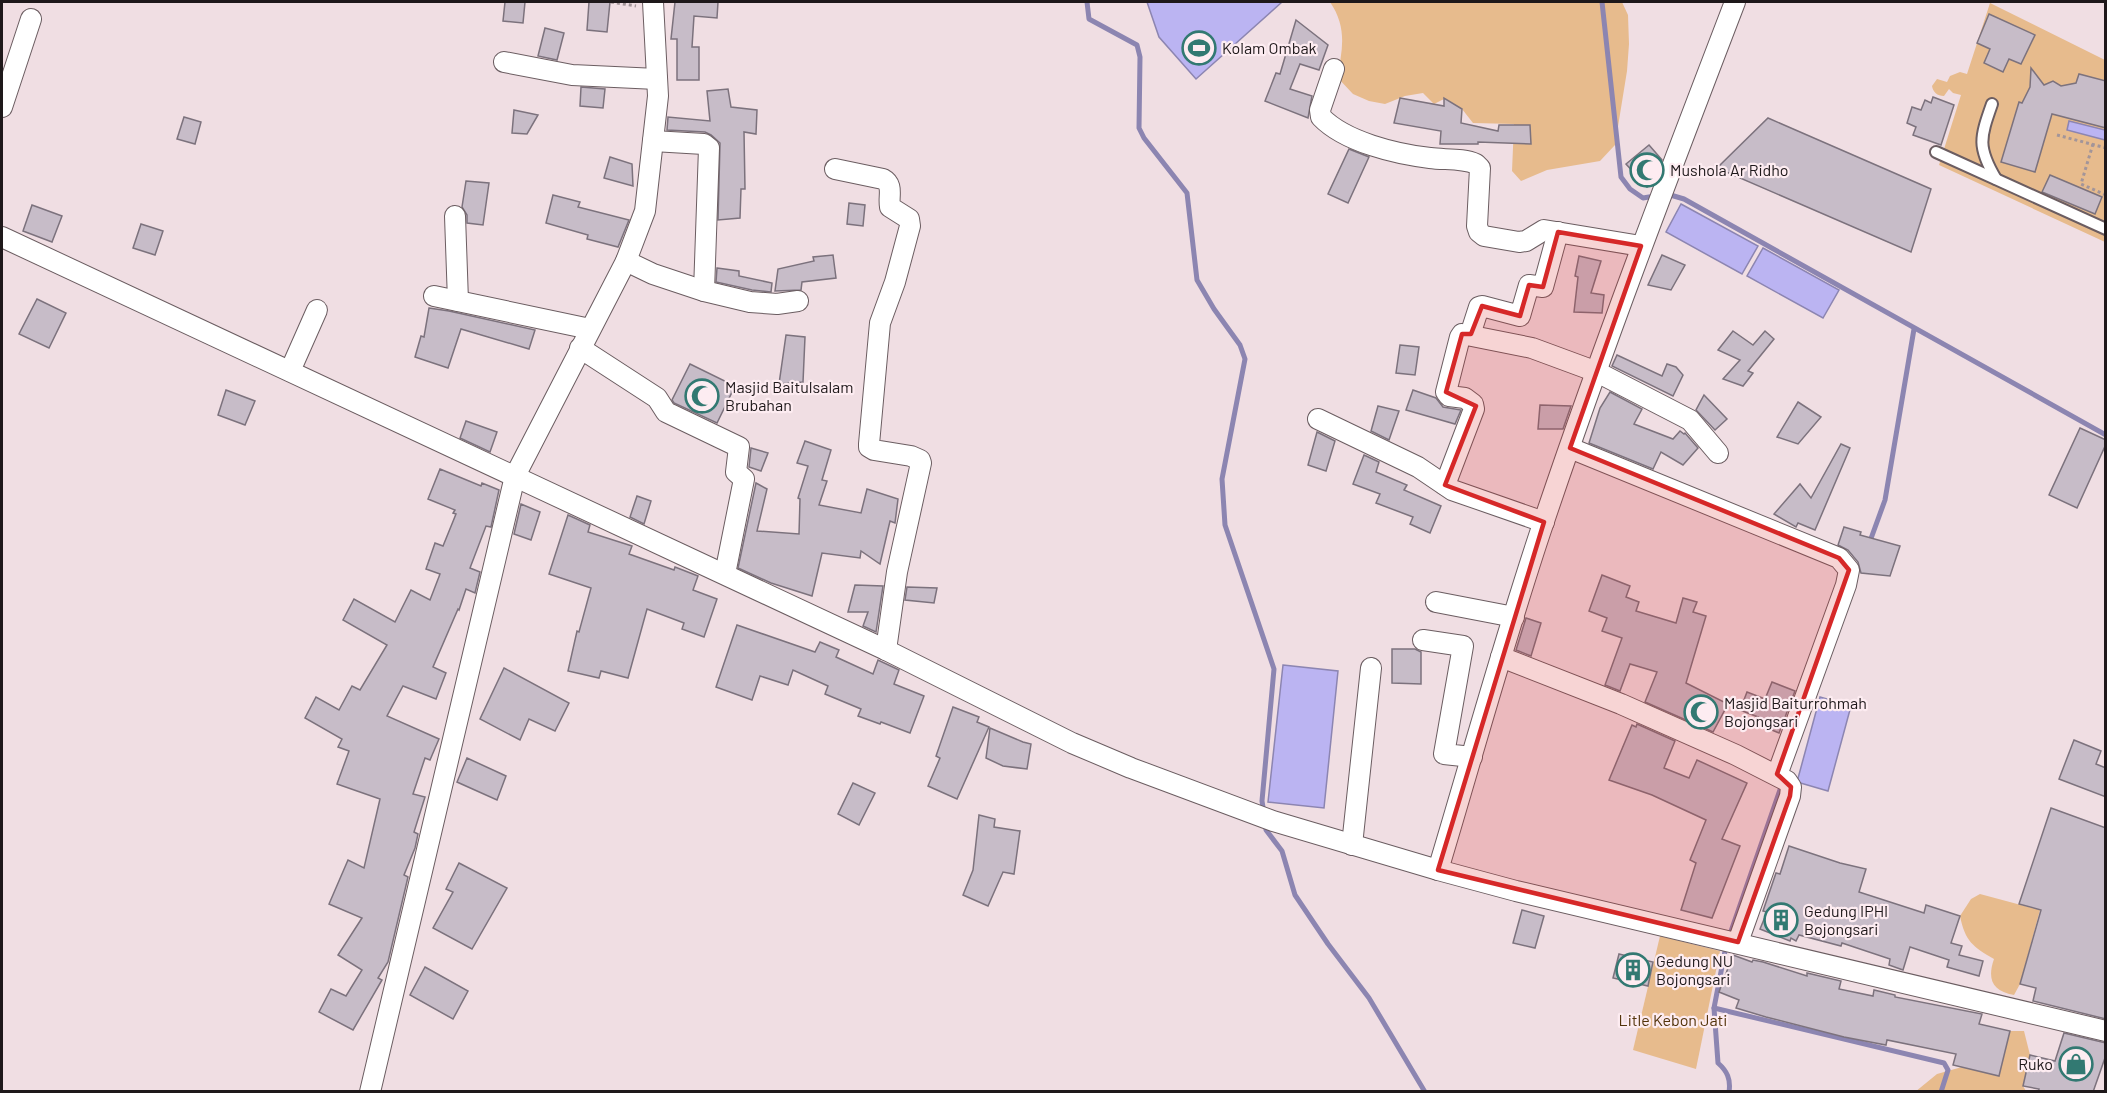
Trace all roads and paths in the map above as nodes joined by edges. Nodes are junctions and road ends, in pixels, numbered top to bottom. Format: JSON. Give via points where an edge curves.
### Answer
{"nodes":[{"id":1,"x":611,"y":2,"type":"edge"},
{"id":2,"x":1735,"y":2,"type":"edge"},
{"id":3,"x":654,"y":6,"type":"edge"},
{"id":4,"x":32,"y":19,"type":"dead end"},
{"id":5,"x":504,"y":62,"type":"dead end"},
{"id":6,"x":1334,"y":69,"type":"dead end"},
{"id":7,"x":657,"y":78,"type":"junction"},
{"id":8,"x":1992,"y":104,"type":"dead end"},
{"id":9,"x":2,"y":107,"type":"edge"},
{"id":10,"x":2057,"y":135,"type":"dead end"},
{"id":11,"x":653,"y":141,"type":"junction"},
{"id":12,"x":2093,"y":144,"type":"junction"},
{"id":13,"x":2106,"y":148,"type":"edge"},
{"id":14,"x":1936,"y":152,"type":"dead end"},
{"id":15,"x":835,"y":169,"type":"dead end"},
{"id":16,"x":1996,"y":180,"type":"junction"},
{"id":17,"x":2106,"y":195,"type":"edge"},
{"id":18,"x":454,"y":216,"type":"dead end"},
{"id":19,"x":2106,"y":230,"type":"edge"},
{"id":20,"x":1558,"y":232,"type":"junction"},
{"id":21,"x":2,"y":237,"type":"edge"},
{"id":22,"x":1641,"y":246,"type":"junction"},
{"id":23,"x":626,"y":261,"type":"junction"},
{"id":24,"x":704,"y":291,"type":"junction"},
{"id":25,"x":434,"y":296,"type":"dead end"},
{"id":26,"x":458,"y":301,"type":"junction"},
{"id":27,"x":798,"y":301,"type":"dead end"},
{"id":28,"x":317,"y":310,"type":"dead end"},
{"id":29,"x":590,"y":329,"type":"junction"},
{"id":30,"x":1470,"y":335,"type":"junction"},
{"id":31,"x":580,"y":348,"type":"junction"},
{"id":32,"x":290,"y":371,"type":"junction"},
{"id":33,"x":1597,"y":372,"type":"junction"},
{"id":34,"x":1318,"y":419,"type":"dead end"},
{"id":35,"x":1570,"y":448,"type":"junction"},
{"id":36,"x":1718,"y":453,"type":"dead end"},
{"id":37,"x":514,"y":476,"type":"junction"},
{"id":38,"x":1445,"y":485,"type":"junction"},
{"id":39,"x":1544,"y":522,"type":"junction"},
{"id":40,"x":725,"y":574,"type":"junction"},
{"id":41,"x":1436,"y":602,"type":"dead end"},
{"id":42,"x":1514,"y":617,"type":"junction"},
{"id":43,"x":1423,"y":640,"type":"dead end"},
{"id":44,"x":886,"y":650,"type":"junction"},
{"id":45,"x":1501,"y":657,"type":"junction"},
{"id":46,"x":1371,"y":668,"type":"dead end"},
{"id":47,"x":1472,"y":758,"type":"junction"},
{"id":48,"x":1782,"y":778,"type":"junction"},
{"id":49,"x":1352,"y":844,"type":"junction"},
{"id":50,"x":1438,"y":870,"type":"junction"},
{"id":51,"x":1731,"y":941,"type":"junction"},
{"id":52,"x":2106,"y":1031,"type":"edge"},
{"id":53,"x":370,"y":1092,"type":"edge"}],
"edges":[{"from":1,"to":3,"type":"path"},
{"from":2,"to":22,"type":"street"},
{"from":3,"to":7,"type":"street"},
{"from":4,"to":9,"type":"street"},
{"from":5,"to":7,"type":"street","via":[[572,75]]},
{"from":6,"to":20,"type":"street","via":[[1320,110],[1326,123],[1376,148],[1476,164],[1480,168],[1477,226],[1484,236],[1519,242],[1544,230]]},
{"from":7,"to":11,"type":"street"},
{"from":8,"to":16,"type":"lane","via":[[1981,136],[1986,164]]},
{"from":10,"to":12,"type":"path"},
{"from":11,"to":23,"type":"street","via":[[645,211]]},
{"from":11,"to":24,"type":"street","via":[[704,144],[709,148]]},
{"from":12,"to":13,"type":"path"},
{"from":12,"to":17,"type":"path","via":[[2081,184]]},
{"from":14,"to":16,"type":"lane"},
{"from":15,"to":44,"type":"street","via":[[889,182],[890,207],[909,219],[910,226],[880,323],[869,444],[874,450],[911,456],[921,464],[897,572]]},
{"from":16,"to":19,"type":"lane"},
{"from":18,"to":26,"type":"street"},
{"from":20,"to":22,"type":"street"},
{"from":20,"to":30,"type":"street","via":[[1543,287],[1529,285],[1519,323],[1482,306]]},
{"from":21,"to":32,"type":"street"},
{"from":22,"to":33,"type":"street"},
{"from":23,"to":24,"type":"street"},
{"from":23,"to":29,"type":"street"},
{"from":24,"to":27,"type":"street","via":[[764,305]]},
{"from":25,"to":26,"type":"street"},
{"from":26,"to":29,"type":"street"},
{"from":28,"to":32,"type":"street"},
{"from":29,"to":31,"type":"street"},
{"from":30,"to":33,"type":"street","via":[[1532,348]]},
{"from":30,"to":38,"type":"street","via":[[1460,337],[1446,392],[1465,398],[1474,409]]},
{"from":31,"to":37,"type":"street"},
{"from":31,"to":40,"type":"street","via":[[657,398],[666,412],[739,447],[736,471],[744,479]]},
{"from":32,"to":37,"type":"street"},
{"from":33,"to":35,"type":"street"},
{"from":33,"to":36,"type":"street","via":[[1690,420]]},
{"from":34,"to":38,"type":"street","via":[[1418,467]]},
{"from":35,"to":39,"type":"street"},
{"from":35,"to":48,"type":"street","via":[[1845,563],[1849,570],[1846,585]]},
{"from":37,"to":40,"type":"street"},
{"from":37,"to":53,"type":"street"},
{"from":38,"to":39,"type":"street"},
{"from":39,"to":42,"type":"street"},
{"from":40,"to":44,"type":"street"},
{"from":41,"to":42,"type":"street"},
{"from":42,"to":45,"type":"street"},
{"from":43,"to":47,"type":"street","via":[[1463,646],[1444,754]]},
{"from":44,"to":49,"type":"street","via":[[1131,768],[1266,818]]},
{"from":45,"to":47,"type":"street"},
{"from":45,"to":48,"type":"street","via":[[1622,704]]},
{"from":46,"to":49,"type":"street"},
{"from":47,"to":50,"type":"street"},
{"from":48,"to":51,"type":"street","via":[[1791,787],[1790,796]]},
{"from":49,"to":50,"type":"street"},
{"from":50,"to":51,"type":"street"},
{"from":51,"to":52,"type":"street"}]}
